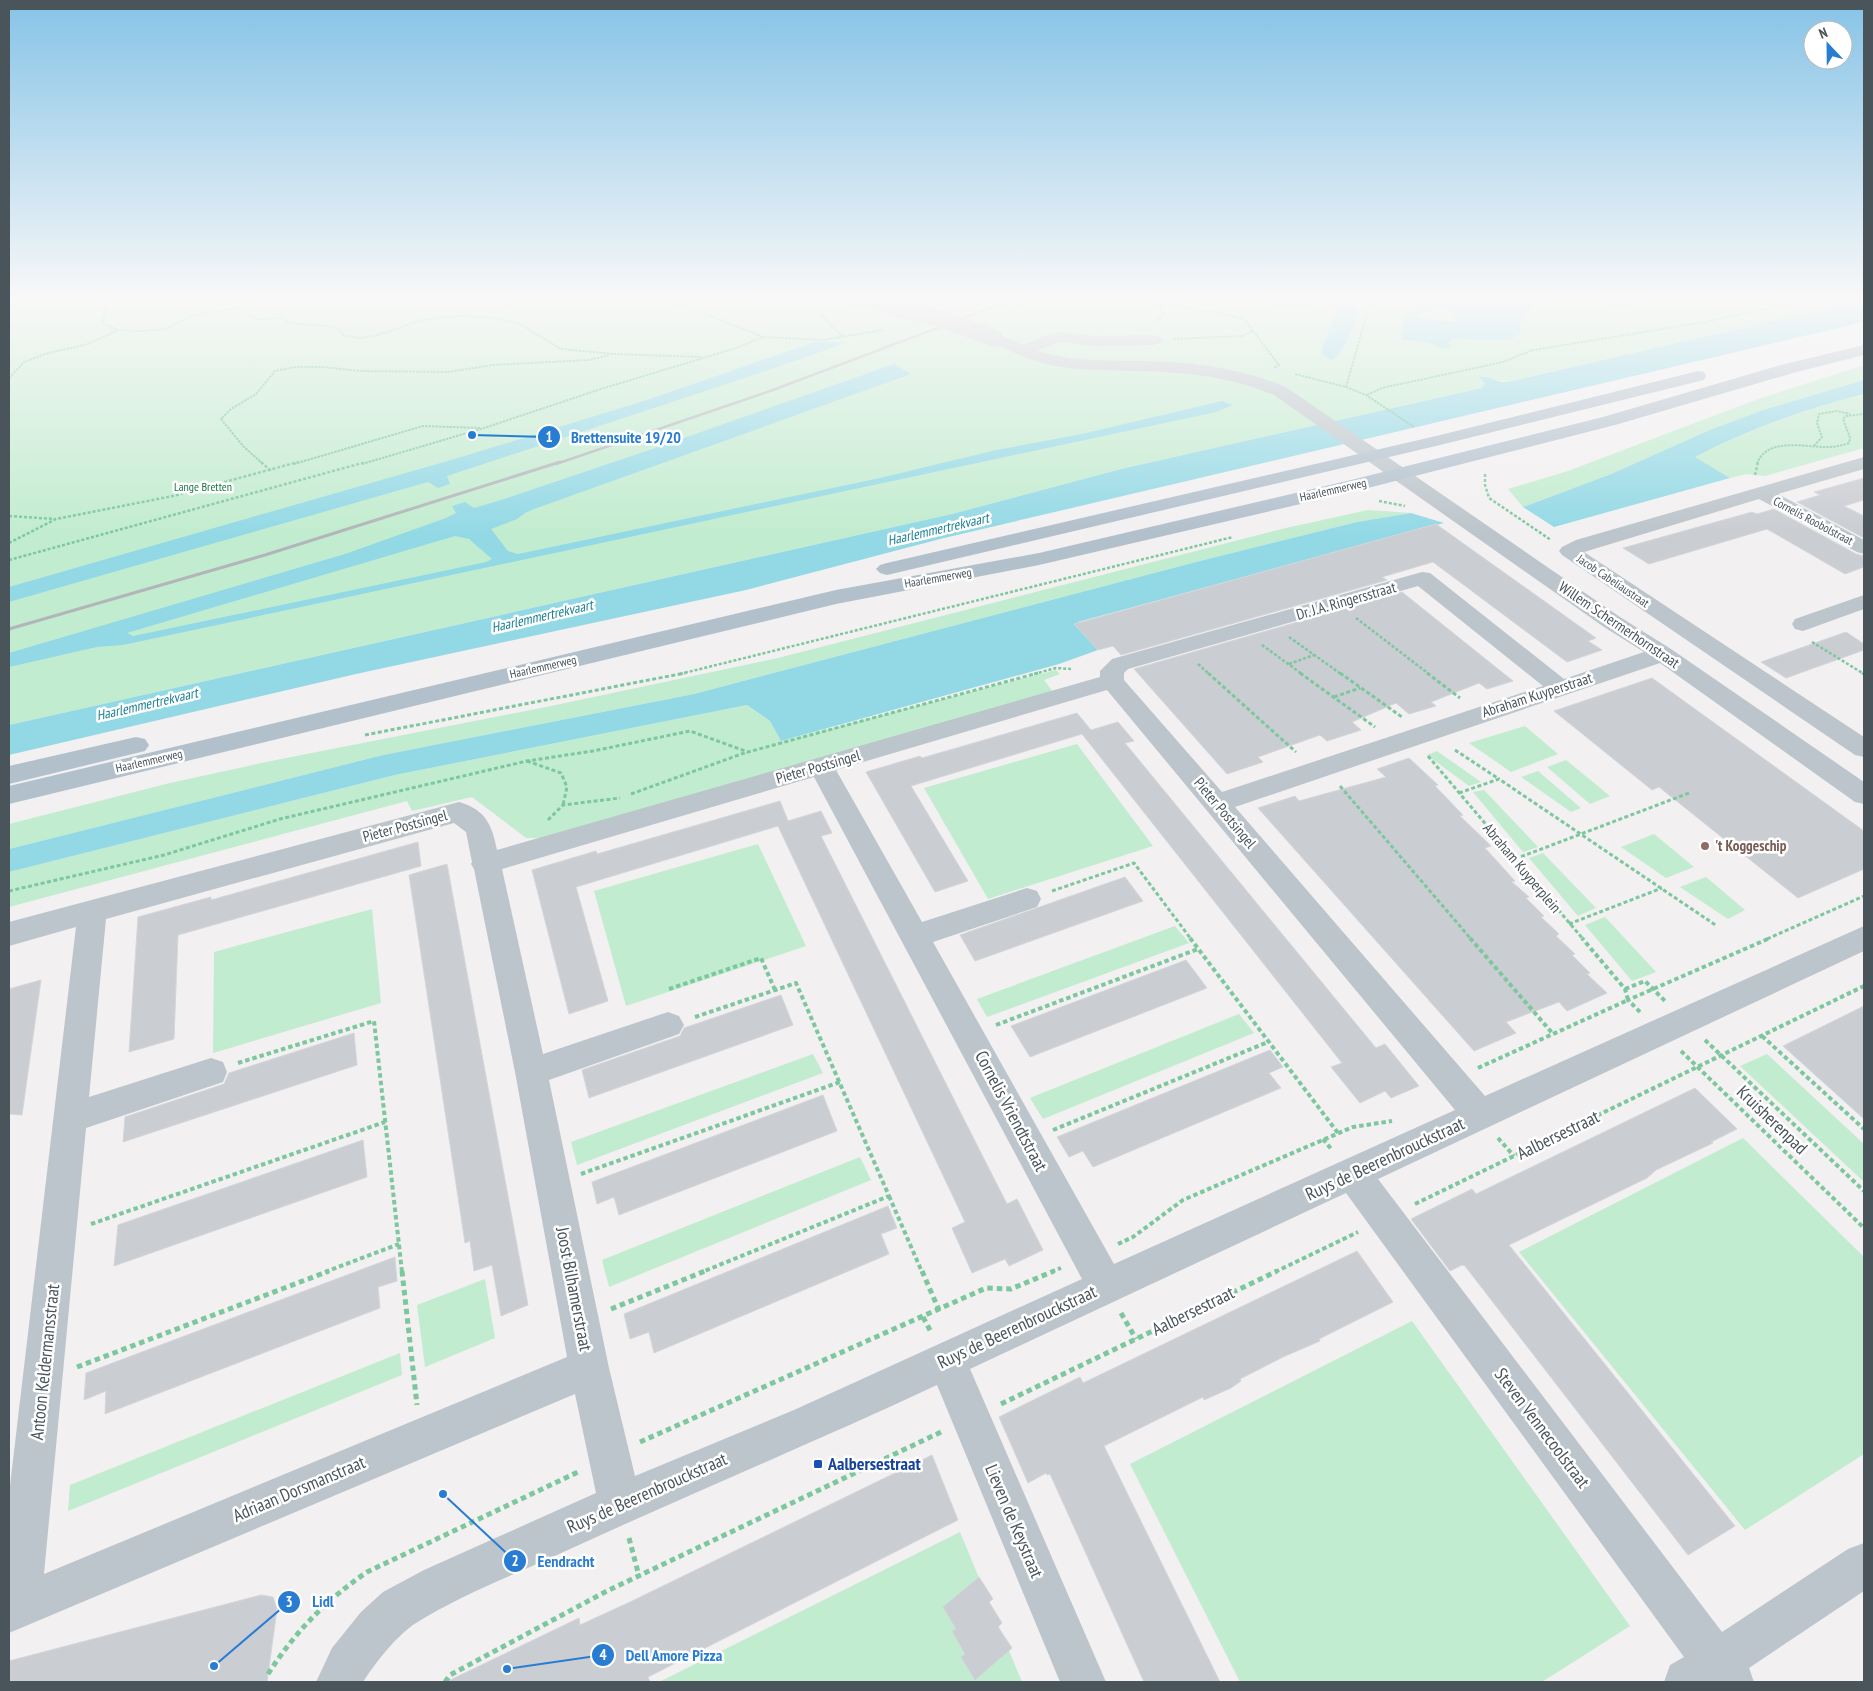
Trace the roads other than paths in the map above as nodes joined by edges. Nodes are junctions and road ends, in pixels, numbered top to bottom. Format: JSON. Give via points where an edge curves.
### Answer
{"nodes":[{"id":1,"x":1235,"y":375,"type":"edge"},
{"id":2,"x":1703,"y":375,"type":"edge"},
{"id":3,"x":1764,"y":375,"type":"edge"},
{"id":4,"x":1376,"y":449,"type":"junction"},
{"id":5,"x":1864,"y":464,"type":"edge"},
{"id":6,"x":1409,"y":472,"type":"junction"},
{"id":7,"x":1761,"y":493,"type":"junction"},
{"id":8,"x":1864,"y":548,"type":"edge"},
{"id":9,"x":1864,"y":602,"type":"edge"},
{"id":10,"x":1803,"y":624,"type":"road end"},
{"id":11,"x":1663,"y":654,"type":"junction"},
{"id":12,"x":1112,"y":676,"type":"junction"},
{"id":13,"x":1561,"y":688,"type":"junction"},
{"id":14,"x":1864,"y":749,"type":"edge"},
{"id":15,"x":821,"y":766,"type":"junction"},
{"id":16,"x":9,"y":775,"type":"edge"},
{"id":17,"x":1864,"y":775,"type":"edge"},
{"id":18,"x":1864,"y":794,"type":"edge"},
{"id":19,"x":9,"y":795,"type":"edge"},
{"id":20,"x":1217,"y":803,"type":"junction"},
{"id":21,"x":499,"y":860,"type":"junction"},
{"id":22,"x":1027,"y":899,"type":"road end"},
{"id":23,"x":92,"y":911,"type":"junction"},
{"id":24,"x":9,"y":934,"type":"edge"},
{"id":25,"x":915,"y":936,"type":"junction"},
{"id":26,"x":1864,"y":938,"type":"edge"},
{"id":27,"x":668,"y":1025,"type":"road end"},
{"id":28,"x":211,"y":1072,"type":"road end"},
{"id":29,"x":531,"y":1072,"type":"junction"},
{"id":30,"x":1468,"y":1102,"type":"junction"},
{"id":31,"x":71,"y":1118,"type":"junction"},
{"id":32,"x":1353,"y":1174,"type":"junction"},
{"id":33,"x":1097,"y":1271,"type":"junction"},
{"id":34,"x":946,"y":1360,"type":"junction"},
{"id":35,"x":589,"y":1368,"type":"junction"},
{"id":36,"x":620,"y":1504,"type":"junction"},
{"id":37,"x":1864,"y":1564,"type":"edge"},
{"id":38,"x":14,"y":1609,"type":"edge"},
{"id":39,"x":1711,"y":1675,"type":"edge"},
{"id":40,"x":340,"y":1682,"type":"edge"},
{"id":41,"x":1083,"y":1682,"type":"edge"}],
"edges":[{"from":1,"to":4,"type":"street","name":"Willem Schermerhornstraat","via":[[1270,386],[1324,412]]},
{"from":2,"to":4,"type":"main road","name":"Haarlemmerweg"},
{"from":3,"to":6,"type":"main road","name":"Haarlemmerweg","via":[[1609,421]]},
{"from":4,"to":6,"type":"street","name":"Willem Schermerhornstraat"},
{"from":4,"to":16,"type":"main road","name":"Haarlemmerweg"},
{"from":5,"to":7,"type":"street","name":"Jacob Cabeliaustraat"},
{"from":6,"to":11,"type":"street","name":"Willem Schermerhornstraat","via":[[1612,622]]},
{"from":6,"to":17,"type":"street","name":"Willem Schermerhornstraat"},
{"from":6,"to":19,"type":"main road","name":"Haarlemmerweg","via":[[1039,559],[836,596]]},
{"from":7,"to":8,"type":"street","name":"Cornelis Roobolstraat"},
{"from":7,"to":14,"type":"street","name":"Jacob Cabeliaustraat","via":[[1583,544],[1569,551]]},
{"from":9,"to":10,"type":"street"},
{"from":11,"to":13,"type":"street","name":"Abraham Kuyperstraat"},
{"from":11,"to":18,"type":"street","name":"Willem Schermerhornstraat"},
{"from":12,"to":13,"type":"street","name":"Dr. J.A. Ringersstraat","via":[[1120,664],[1181,647],[1262,632],[1338,603],[1422,578]]},
{"from":12,"to":15,"type":"street","name":"Pieter Postsingel"},
{"from":12,"to":20,"type":"street","name":"Pieter Postsingel"},
{"from":13,"to":20,"type":"street","name":"Abraham Kuyperstraat","via":[[1480,715],[1404,731],[1318,769]]},
{"from":15,"to":21,"type":"street","name":"Pieter Postsingel"},
{"from":15,"to":25,"type":"street","name":"Cornelis Vriendtstraat"},
{"from":20,"to":30,"type":"street","name":"Pieter Postsingel"},
{"from":21,"to":23,"type":"street","name":"Pieter Postsingel","via":[[479,828],[459,812]]},
{"from":21,"to":29,"type":"street","name":"Joost Bilhamerstraat"},
{"from":22,"to":25,"type":"street"},
{"from":23,"to":24,"type":"street","name":"Pieter Postsingel"},
{"from":23,"to":31,"type":"street","name":"Antoon Keldermansstraat"},
{"from":25,"to":33,"type":"street","name":"Cornelis Vriendtstraat"},
{"from":26,"to":30,"type":"street","name":"Ruys de Beerenbrouckstraat","via":[[1673,1026]]},
{"from":27,"to":29,"type":"street"},
{"from":28,"to":31,"type":"street"},
{"from":29,"to":35,"type":"street","name":"Joost Bilhamerstraat"},
{"from":30,"to":32,"type":"street","name":"Ruys de Beerenbrouckstraat"},
{"from":31,"to":38,"type":"street","name":"Antoon Keldermansstraat"},
{"from":32,"to":33,"type":"street","name":"Ruys de Beerenbrouckstraat"},
{"from":32,"to":39,"type":"street","name":"Steven Vennecoolstraat"},
{"from":33,"to":34,"type":"street","name":"Ruys de Beerenbrouckstraat"},
{"from":34,"to":36,"type":"street","name":"Ruys de Beerenbrouckstraat","via":[[808,1424]]},
{"from":34,"to":41,"type":"street","name":"Lieven de Keystraat"},
{"from":35,"to":36,"type":"street","name":"Joost Bilhamerstraat"},
{"from":35,"to":38,"type":"street","name":"Adriaan Dorsmanstraat"},
{"from":36,"to":40,"type":"street","name":"Ruys de Beerenbrouckstraat","via":[[399,1608],[376,1628],[348,1664]]},
{"from":37,"to":39,"type":"street"}]}
